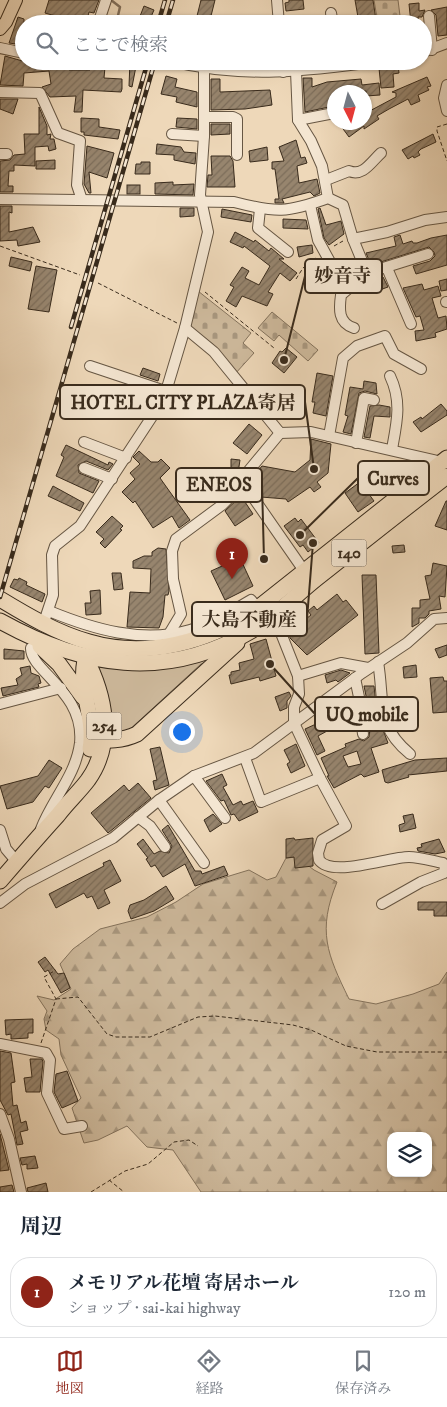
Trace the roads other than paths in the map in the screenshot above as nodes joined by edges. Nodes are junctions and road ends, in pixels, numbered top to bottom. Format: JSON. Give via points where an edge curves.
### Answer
{"nodes":[{"id":1,"x":16,"y":0,"type":"edge"},
{"id":2,"x":106,"y":0,"type":"edge"},
{"id":3,"x":277,"y":0,"type":"edge"},
{"id":4,"x":101,"y":15,"type":"edge"},
{"id":5,"x":278,"y":15,"type":"edge"},
{"id":6,"x":3,"y":25,"type":"edge"},
{"id":7,"x":0,"y":39,"type":"edge"},
{"id":8,"x":447,"y":43,"type":"edge"},
{"id":9,"x":0,"y":48,"type":"edge"},
{"id":10,"x":432,"y":49,"type":"edge"},
{"id":11,"x":15,"y":51,"type":"edge"},
{"id":12,"x":204,"y":70,"type":"edge"},
{"id":13,"x":236,"y":70,"type":"edge"},
{"id":14,"x":302,"y":70,"type":"edge"},
{"id":15,"x":296,"y":71,"type":"junction"},
{"id":16,"x":283,"y":72,"type":"joint"},
{"id":17,"x":447,"y":85,"type":"edge"},
{"id":18,"x":0,"y":92,"type":"edge"},
{"id":19,"x":447,"y":111,"type":"edge"},
{"id":20,"x":327,"y":114,"type":"edge"},
{"id":21,"x":204,"y":116,"type":"junction"},
{"id":22,"x":298,"y":120,"type":"junction"},
{"id":23,"x":172,"y":134,"type":"dead end"},
{"id":24,"x":204,"y":136,"type":"junction"},
{"id":25,"x":381,"y":153,"type":"dead end"},
{"id":26,"x":237,"y":155,"type":"dead end"},
{"id":27,"x":326,"y":180,"type":"junction"},
{"id":28,"x":328,"y":198,"type":"junction"},
{"id":29,"x":0,"y":199,"type":"edge"},
{"id":30,"x":82,"y":200,"type":"junction"},
{"id":31,"x":200,"y":202,"type":"junction"},
{"id":32,"x":310,"y":205,"type":"junction"},
{"id":33,"x":260,"y":209,"type":"junction"},
{"id":34,"x":447,"y":217,"type":"edge"},
{"id":35,"x":353,"y":239,"type":"junction"},
{"id":36,"x":288,"y":252,"type":"dead end"},
{"id":37,"x":428,"y":254,"type":"dead end"},
{"id":38,"x":387,"y":268,"type":"junction"},
{"id":39,"x":335,"y":271,"type":"dead end"},
{"id":40,"x":367,"y":273,"type":"junction"},
{"id":41,"x":411,"y":324,"type":"dead end"},
{"id":42,"x":185,"y":328,"type":"junction"},
{"id":43,"x":354,"y":328,"type":"dead end"},
{"id":44,"x":90,"y":366,"type":"dead end"},
{"id":45,"x":421,"y":370,"type":"dead end"},
{"id":46,"x":390,"y":376,"type":"dead end"},
{"id":47,"x":166,"y":391,"type":"junction"},
{"id":48,"x":374,"y":400,"type":"dead end"},
{"id":49,"x":280,"y":432,"type":"junction"},
{"id":50,"x":329,"y":436,"type":"junction"},
{"id":51,"x":84,"y":442,"type":"dead end"},
{"id":52,"x":356,"y":442,"type":"junction"},
{"id":53,"x":392,"y":449,"type":"junction"},
{"id":54,"x":126,"y":458,"type":"junction"},
{"id":55,"x":446,"y":465,"type":"edge"},
{"id":56,"x":84,"y":468,"type":"dead end"},
{"id":57,"x":112,"y":479,"type":"junction"},
{"id":58,"x":242,"y":480,"type":"junction"},
{"id":59,"x":308,"y":577,"type":"junction"},
{"id":60,"x":3,"y":601,"type":"edge"},
{"id":61,"x":273,"y":613,"type":"junction"},
{"id":62,"x":447,"y":618,"type":"edge"},
{"id":63,"x":0,"y":621,"type":"edge"},
{"id":64,"x":226,"y":621,"type":"junction"},
{"id":65,"x":252,"y":630,"type":"junction"},
{"id":66,"x":169,"y":634,"type":"junction"},
{"id":67,"x":29,"y":642,"type":"junction"},
{"id":68,"x":87,"y":649,"type":"junction"},
{"id":69,"x":378,"y":662,"type":"junction"},
{"id":70,"x":368,"y":668,"type":"junction"},
{"id":71,"x":298,"y":676,"type":"junction"},
{"id":72,"x":355,"y":678,"type":"junction"},
{"id":73,"x":61,"y":688,"type":"junction"},
{"id":74,"x":85,"y":700,"type":"junction"},
{"id":75,"x":0,"y":704,"type":"edge"},
{"id":76,"x":294,"y":723,"type":"junction"},
{"id":77,"x":364,"y":734,"type":"dead end"},
{"id":78,"x":98,"y":739,"type":"junction"},
{"id":79,"x":410,"y":754,"type":"dead end"},
{"id":80,"x":245,"y":758,"type":"junction"},
{"id":81,"x":194,"y":776,"type":"junction"},
{"id":82,"x":320,"y":778,"type":"junction"},
{"id":83,"x":158,"y":800,"type":"junction"},
{"id":84,"x":138,"y":817,"type":"junction"},
{"id":85,"x":225,"y":818,"type":"dead end"},
{"id":86,"x":0,"y":830,"type":"edge"},
{"id":87,"x":38,"y":838,"type":"junction"},
{"id":88,"x":165,"y":847,"type":"dead end"},
{"id":89,"x":17,"y":862,"type":"junction"},
{"id":90,"x":204,"y":863,"type":"dead end"},
{"id":91,"x":0,"y":881,"type":"edge"},
{"id":92,"x":0,"y":903,"type":"edge"},
{"id":93,"x":382,"y":904,"type":"dead end"},
{"id":94,"x":0,"y":1044,"type":"edge"},
{"id":95,"x":0,"y":1114,"type":"edge"},
{"id":96,"x":82,"y":1126,"type":"dead end"},
{"id":97,"x":21,"y":1192,"type":"edge"}],
"edges":[{"from":1,"to":6,"type":"main road"},
{"from":2,"to":4,"type":"street"},
{"from":3,"to":5,"type":"street"},
{"from":6,"to":7,"type":"street"},
{"from":8,"to":10,"type":"street"},
{"from":9,"to":11,"type":"street"},
{"from":12,"to":21,"type":"street"},
{"from":13,"to":16,"type":"street"},
{"from":14,"to":15,"type":"street"},
{"from":15,"to":16,"type":"street"},
{"from":15,"to":22,"type":"street"},
{"from":17,"to":19,"type":"street","via":[[444,98]]},
{"from":18,"to":30,"type":"street","via":[[40,93],[58,133],[80,141],[77,185]]},
{"from":20,"to":22,"type":"street"},
{"from":21,"to":24,"type":"street"},
{"from":21,"to":26,"type":"street","via":[[233,116],[237,119]]},
{"from":22,"to":27,"type":"street","via":[[311,141]]},
{"from":23,"to":24,"type":"street"},
{"from":24,"to":31,"type":"street"},
{"from":25,"to":27,"type":"street","via":[[360,173],[349,171]]},
{"from":27,"to":28,"type":"street"},
{"from":28,"to":32,"type":"street"},
{"from":28,"to":35,"type":"street","via":[[343,205]]},
{"from":29,"to":30,"type":"street"},
{"from":30,"to":31,"type":"street"},
{"from":31,"to":33,"type":"street","via":[[234,202]]},
{"from":31,"to":42,"type":"street","via":[[208,232]]},
{"from":32,"to":33,"type":"street","via":[[287,211]]},
{"from":32,"to":39,"type":"street","via":[[318,240]]},
{"from":33,"to":36,"type":"street","via":[[258,228]]},
{"from":34,"to":35,"type":"street"},
{"from":35,"to":40,"type":"street"},
{"from":37,"to":38,"type":"street"},
{"from":38,"to":40,"type":"street"},
{"from":38,"to":41,"type":"street"},
{"from":40,"to":43,"type":"street","via":[[341,295],[341,318],[347,326]]},
{"from":42,"to":47,"type":"street"},
{"from":42,"to":49,"type":"street","via":[[214,352]]},
{"from":44,"to":47,"type":"street"},
{"from":45,"to":50,"type":"street","via":[[394,354],[385,336],[357,346],[343,358]]},
{"from":46,"to":53,"type":"street","via":[[398,394]]},
{"from":47,"to":54,"type":"street"},
{"from":48,"to":52,"type":"street","via":[[364,398]]},
{"from":49,"to":50,"type":"street"},
{"from":49,"to":58,"type":"street"},
{"from":50,"to":52,"type":"street"},
{"from":51,"to":54,"type":"street"},
{"from":52,"to":53,"type":"street"},
{"from":53,"to":55,"type":"street"},
{"from":54,"to":57,"type":"street"},
{"from":55,"to":59,"type":"highway","number":"140"},
{"from":56,"to":57,"type":"street"},
{"from":57,"to":66,"type":"street","via":[[80,526],[55,546],[52,555],[53,595],[47,615],[108,632],[148,636]]},
{"from":58,"to":59,"type":"street"},
{"from":58,"to":66,"type":"street","via":[[222,505],[176,539],[172,551],[173,579],[181,614]]},
{"from":59,"to":61,"type":"highway","number":"140"},
{"from":59,"to":64,"type":"highway","number":"140","via":[[258,608]]},
{"from":60,"to":68,"type":"highway","number":"140"},
{"from":61,"to":65,"type":"highway","number":"140"},
{"from":61,"to":71,"type":"street"},
{"from":62,"to":69,"type":"street","via":[[434,619]]},
{"from":63,"to":67,"type":"highway","number":"140"},
{"from":64,"to":66,"type":"street"},
{"from":64,"to":68,"type":"highway","number":"140","via":[[190,640],[149,649]]},
{"from":65,"to":68,"type":"highway","number":"140","via":[[206,652],[165,661],[112,663]]},
{"from":65,"to":78,"type":"highway","via":[[137,734],[127,739]]},
{"from":67,"to":68,"type":"highway","number":"140","via":[[60,650]]},
{"from":67,"to":73,"type":"street","via":[[31,654]]},
{"from":67,"to":74,"type":"highway","via":[[59,664]]},
{"from":68,"to":74,"type":"highway","number":"254","via":[[82,677]]},
{"from":68,"to":78,"type":"highway","number":"254","via":[[101,692]]},
{"from":69,"to":70,"type":"street"},
{"from":69,"to":79,"type":"street","via":[[387,727],[392,738]]},
{"from":70,"to":71,"type":"street","via":[[341,663]]},
{"from":70,"to":72,"type":"street"},
{"from":71,"to":76,"type":"street","via":[[299,694],[294,707]]},
{"from":72,"to":76,"type":"street"},
{"from":72,"to":77,"type":"street"},
{"from":73,"to":75,"type":"street"},
{"from":73,"to":87,"type":"street","via":[[80,724],[79,745],[67,780],[47,813]]},
{"from":74,"to":78,"type":"highway","number":"254"},
{"from":76,"to":80,"type":"street"},
{"from":76,"to":82,"type":"street"},
{"from":78,"to":87,"type":"highway","number":"254","via":[[92,774]]},
{"from":80,"to":81,"type":"street"},
{"from":80,"to":82,"type":"street","via":[[261,802]]},
{"from":81,"to":83,"type":"street"},
{"from":81,"to":85,"type":"street"},
{"from":82,"to":93,"type":"street","via":[[346,826],[322,840],[318,853],[322,865],[356,866],[408,857],[445,866],[444,873]]},
{"from":83,"to":84,"type":"street"},
{"from":83,"to":90,"type":"street"},
{"from":84,"to":88,"type":"street","via":[[150,826]]},
{"from":84,"to":92,"type":"street","via":[[112,838],[25,884]]},
{"from":86,"to":89,"type":"street","via":[[6,849]]},
{"from":87,"to":89,"type":"highway","number":"254"},
{"from":89,"to":91,"type":"highway","number":"254"},
{"from":94,"to":96,"type":"street","via":[[46,1053],[50,1060],[47,1093],[64,1128]]},
{"from":95,"to":97,"type":"street"}]}
